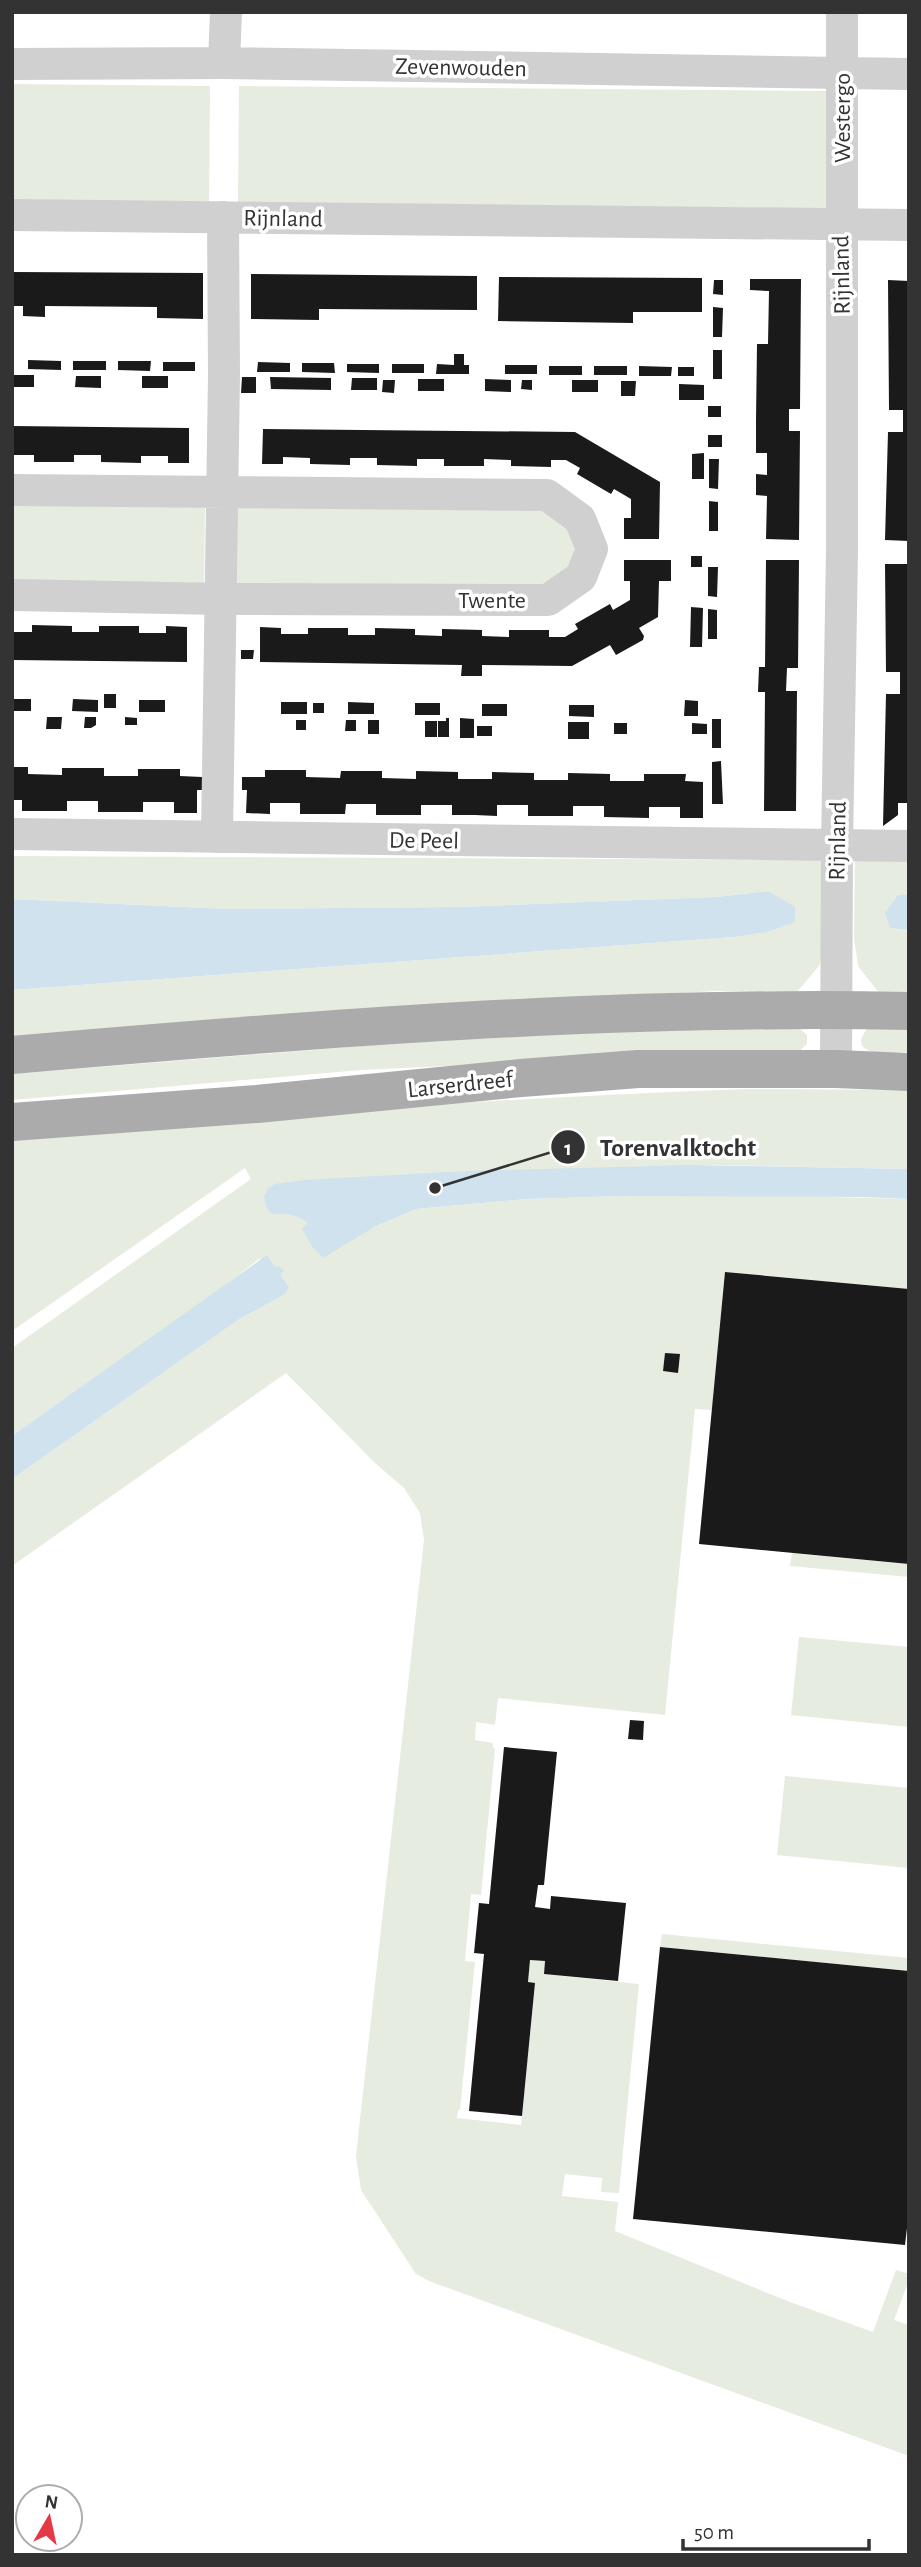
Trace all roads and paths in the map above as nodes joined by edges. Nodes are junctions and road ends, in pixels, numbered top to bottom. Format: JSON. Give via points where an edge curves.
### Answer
{"nodes":[{"id":1,"x":226,"y":12,"type":"edge"},
{"id":2,"x":842,"y":12,"type":"edge"},
{"id":3,"x":225,"y":63,"type":"junction"},
{"id":4,"x":12,"y":64,"type":"edge"},
{"id":5,"x":841,"y":73,"type":"junction"},
{"id":6,"x":909,"y":74,"type":"edge"},
{"id":7,"x":12,"y":215,"type":"edge"},
{"id":8,"x":223,"y":218,"type":"junction"},
{"id":9,"x":842,"y":225,"type":"junction"},
{"id":10,"x":909,"y":225,"type":"edge"},
{"id":11,"x":12,"y":490,"type":"edge"},
{"id":12,"x":223,"y":492,"type":"junction"},
{"id":13,"x":12,"y":595,"type":"edge"},
{"id":14,"x":222,"y":599,"type":"junction"},
{"id":15,"x":12,"y":834,"type":"edge"},
{"id":16,"x":217,"y":837,"type":"junction"},
{"id":17,"x":837,"y":846,"type":"junction"},
{"id":18,"x":909,"y":846,"type":"edge"},
{"id":19,"x":836,"y":1010,"type":"junction"},
{"id":20,"x":909,"y":1011,"type":"edge"},
{"id":21,"x":12,"y":1055,"type":"edge"},
{"id":22,"x":836,"y":1069,"type":"junction"},
{"id":23,"x":909,"y":1072,"type":"edge"},
{"id":24,"x":12,"y":1122,"type":"edge"}],
"edges":[{"from":1,"to":3,"type":"street"},
{"from":2,"to":5,"type":"street","name":"Westergo"},
{"from":3,"to":4,"type":"street","name":"Zevenwouden"},
{"from":3,"to":5,"type":"street","name":"Zevenwouden"},
{"from":5,"to":6,"type":"street","name":"Zevenwouden"},
{"from":5,"to":9,"type":"street","name":"Westergo"},
{"from":7,"to":8,"type":"street","name":"Rijnland"},
{"from":8,"to":9,"type":"street","name":"Rijnland"},
{"from":8,"to":12,"type":"street"},
{"from":9,"to":10,"type":"street"},
{"from":9,"to":17,"type":"street","name":"Rijnland"},
{"from":11,"to":12,"type":"street","name":"Twente"},
{"from":12,"to":14,"type":"street"},
{"from":12,"to":14,"type":"street","name":"Twente","via":[[547,495],[580,519],[592,550],[581,577],[548,600]]},
{"from":13,"to":14,"type":"street","name":"Twente"},
{"from":14,"to":16,"type":"street"},
{"from":15,"to":16,"type":"street","name":"De Peel"},
{"from":16,"to":17,"type":"street","name":"De Peel"},
{"from":17,"to":18,"type":"street","name":"De Peel"},
{"from":17,"to":19,"type":"street","name":"Rijnland"},
{"from":19,"to":20,"type":"main road"},
{"from":19,"to":21,"type":"main road","via":[[431,1023]]},
{"from":19,"to":22,"type":"street","name":"Rijnland"},
{"from":22,"to":23,"type":"main road","name":"Larserdreef"},
{"from":22,"to":24,"type":"main road","name":"Larserdreef","via":[[638,1069]]}]}
